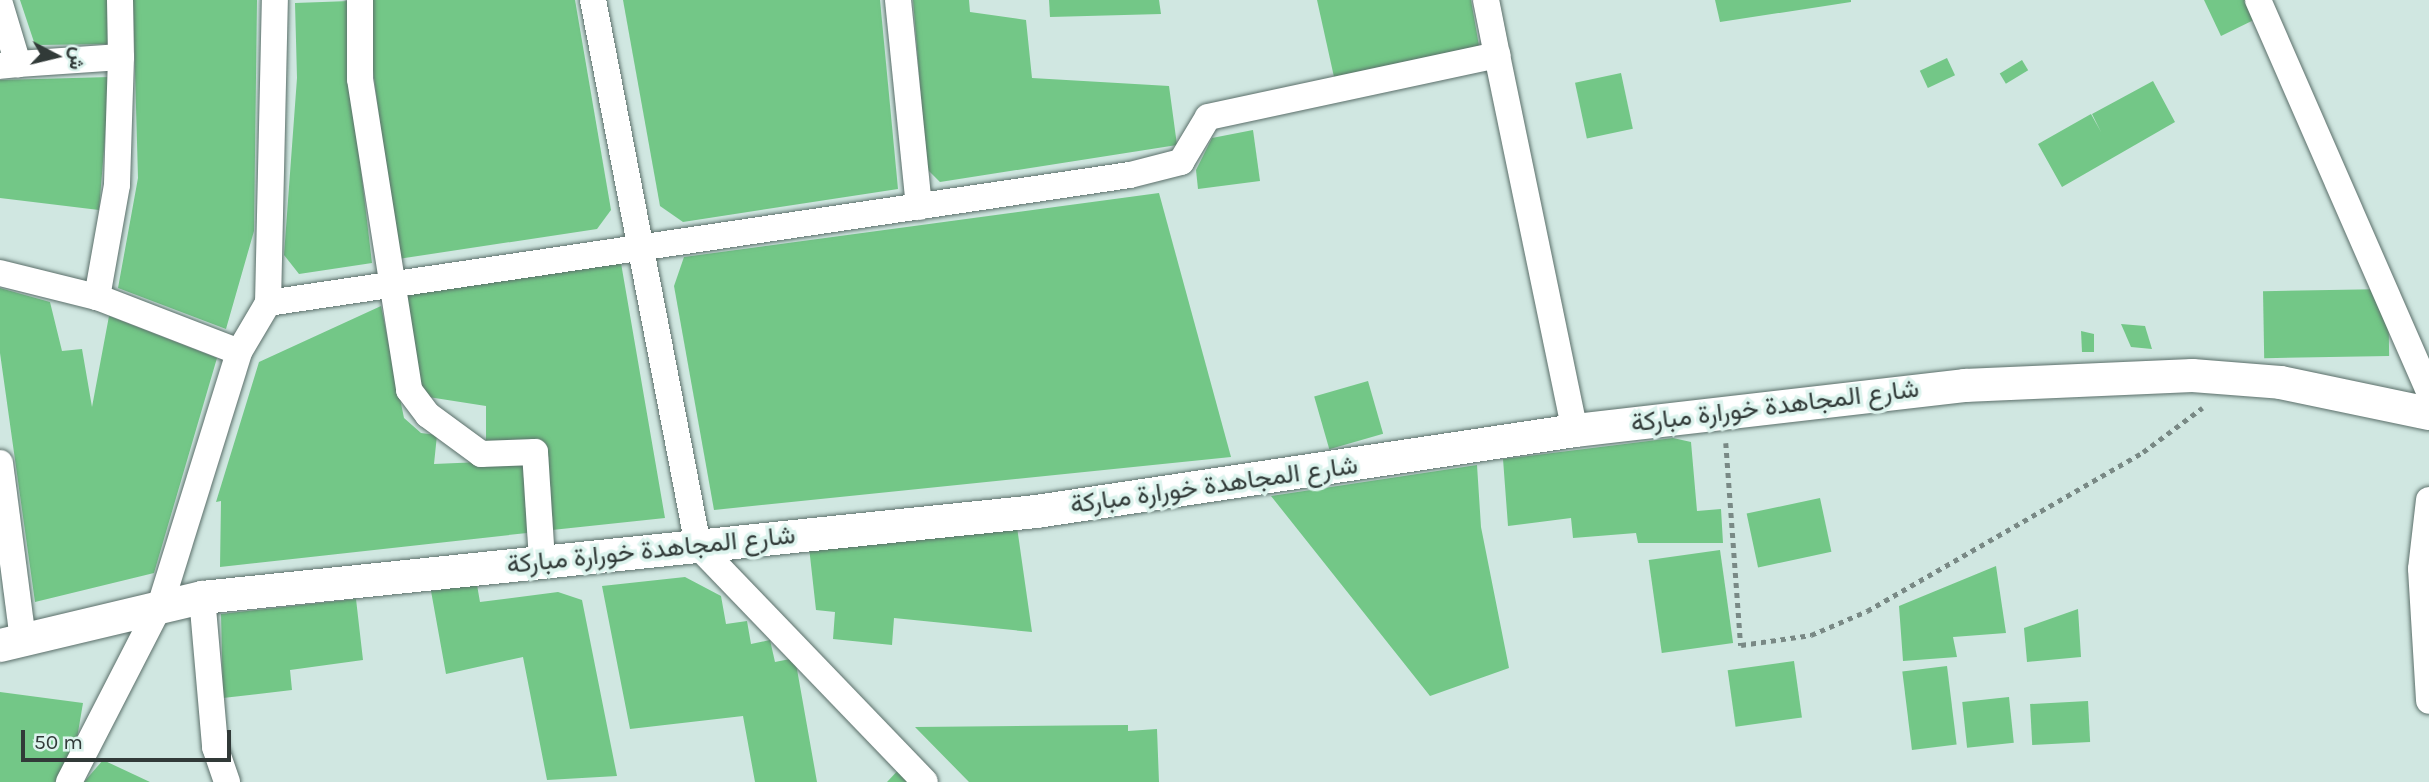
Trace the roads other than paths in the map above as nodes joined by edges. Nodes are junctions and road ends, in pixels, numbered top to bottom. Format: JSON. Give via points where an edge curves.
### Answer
{"nodes":[{"id":1,"x":120,"y":0,"type":"edge"},
{"id":2,"x":275,"y":0,"type":"edge"},
{"id":3,"x":360,"y":0,"type":"edge"},
{"id":4,"x":593,"y":0,"type":"edge"},
{"id":5,"x":898,"y":0,"type":"edge"},
{"id":6,"x":1486,"y":0,"type":"edge"},
{"id":7,"x":2258,"y":0,"type":"edge"},
{"id":8,"x":0,"y":4,"type":"edge"},
{"id":9,"x":1497,"y":55,"type":"junction"},
{"id":10,"x":121,"y":57,"type":"junction"},
{"id":11,"x":9,"y":65,"type":"edge"},
{"id":12,"x":919,"y":207,"type":"junction"},
{"id":13,"x":641,"y":248,"type":"junction"},
{"id":14,"x":0,"y":273,"type":"edge"},
{"id":15,"x":390,"y":282,"type":"junction"},
{"id":16,"x":97,"y":297,"type":"junction"},
{"id":17,"x":268,"y":303,"type":"junction"},
{"id":18,"x":239,"y":352,"type":"junction"},
{"id":19,"x":2429,"y":392,"type":"edge"},
{"id":20,"x":2429,"y":413,"type":"edge"},
{"id":21,"x":1575,"y":430,"type":"junction"},
{"id":22,"x":0,"y":463,"type":"edge"},
{"id":23,"x":2429,"y":500,"type":"edge"},
{"id":24,"x":698,"y":546,"type":"junction"},
{"id":25,"x":542,"y":560,"type":"junction"},
{"id":26,"x":202,"y":597,"type":"junction"},
{"id":27,"x":161,"y":603,"type":"junction"},
{"id":28,"x":12,"y":642,"type":"edge"},
{"id":29,"x":2429,"y":701,"type":"edge"},
{"id":30,"x":69,"y":782,"type":"edge"},
{"id":31,"x":228,"y":782,"type":"edge"},
{"id":32,"x":925,"y":782,"type":"edge"}],
"edges":[{"from":1,"to":10,"type":"street"},
{"from":2,"to":17,"type":"street"},
{"from":3,"to":15,"type":"street","via":[[360,79]]},
{"from":4,"to":13,"type":"street"},
{"from":5,"to":12,"type":"street"},
{"from":6,"to":9,"type":"street"},
{"from":7,"to":19,"type":"street"},
{"from":8,"to":11,"type":"street"},
{"from":9,"to":12,"type":"street","via":[[1208,117],[1181,162]]},
{"from":9,"to":21,"type":"street"},
{"from":10,"to":11,"type":"street"},
{"from":10,"to":16,"type":"street","via":[[117,185]]},
{"from":12,"to":13,"type":"street"},
{"from":13,"to":15,"type":"street"},
{"from":13,"to":24,"type":"street"},
{"from":14,"to":16,"type":"street"},
{"from":15,"to":17,"type":"street"},
{"from":15,"to":25,"type":"street","via":[[409,390],[428,415],[481,454],[535,452]]},
{"from":16,"to":18,"type":"street"},
{"from":17,"to":18,"type":"street"},
{"from":18,"to":27,"type":"street"},
{"from":20,"to":21,"type":"street","name":"شارع المجاهدة خورارة مباركة","via":[[2240,379],[2026,379]]},
{"from":21,"to":24,"type":"street","name":"شارع المجاهدة خورارة مباركة","via":[[1036,511]]},
{"from":22,"to":28,"type":"street"},
{"from":23,"to":29,"type":"street","via":[[2420,569]]},
{"from":24,"to":25,"type":"street","name":"شارع المجاهدة خورارة مباركة"},
{"from":24,"to":32,"type":"street"},
{"from":25,"to":26,"type":"street","name":"شارع المجاهدة خورارة مباركة"},
{"from":26,"to":27,"type":"street","name":"شارع المجاهدة خورارة مباركة"},
{"from":26,"to":31,"type":"street","via":[[215,747]]},
{"from":27,"to":28,"type":"street","name":"شارع المجاهدة خورارة مباركة"},
{"from":27,"to":30,"type":"street"}]}
